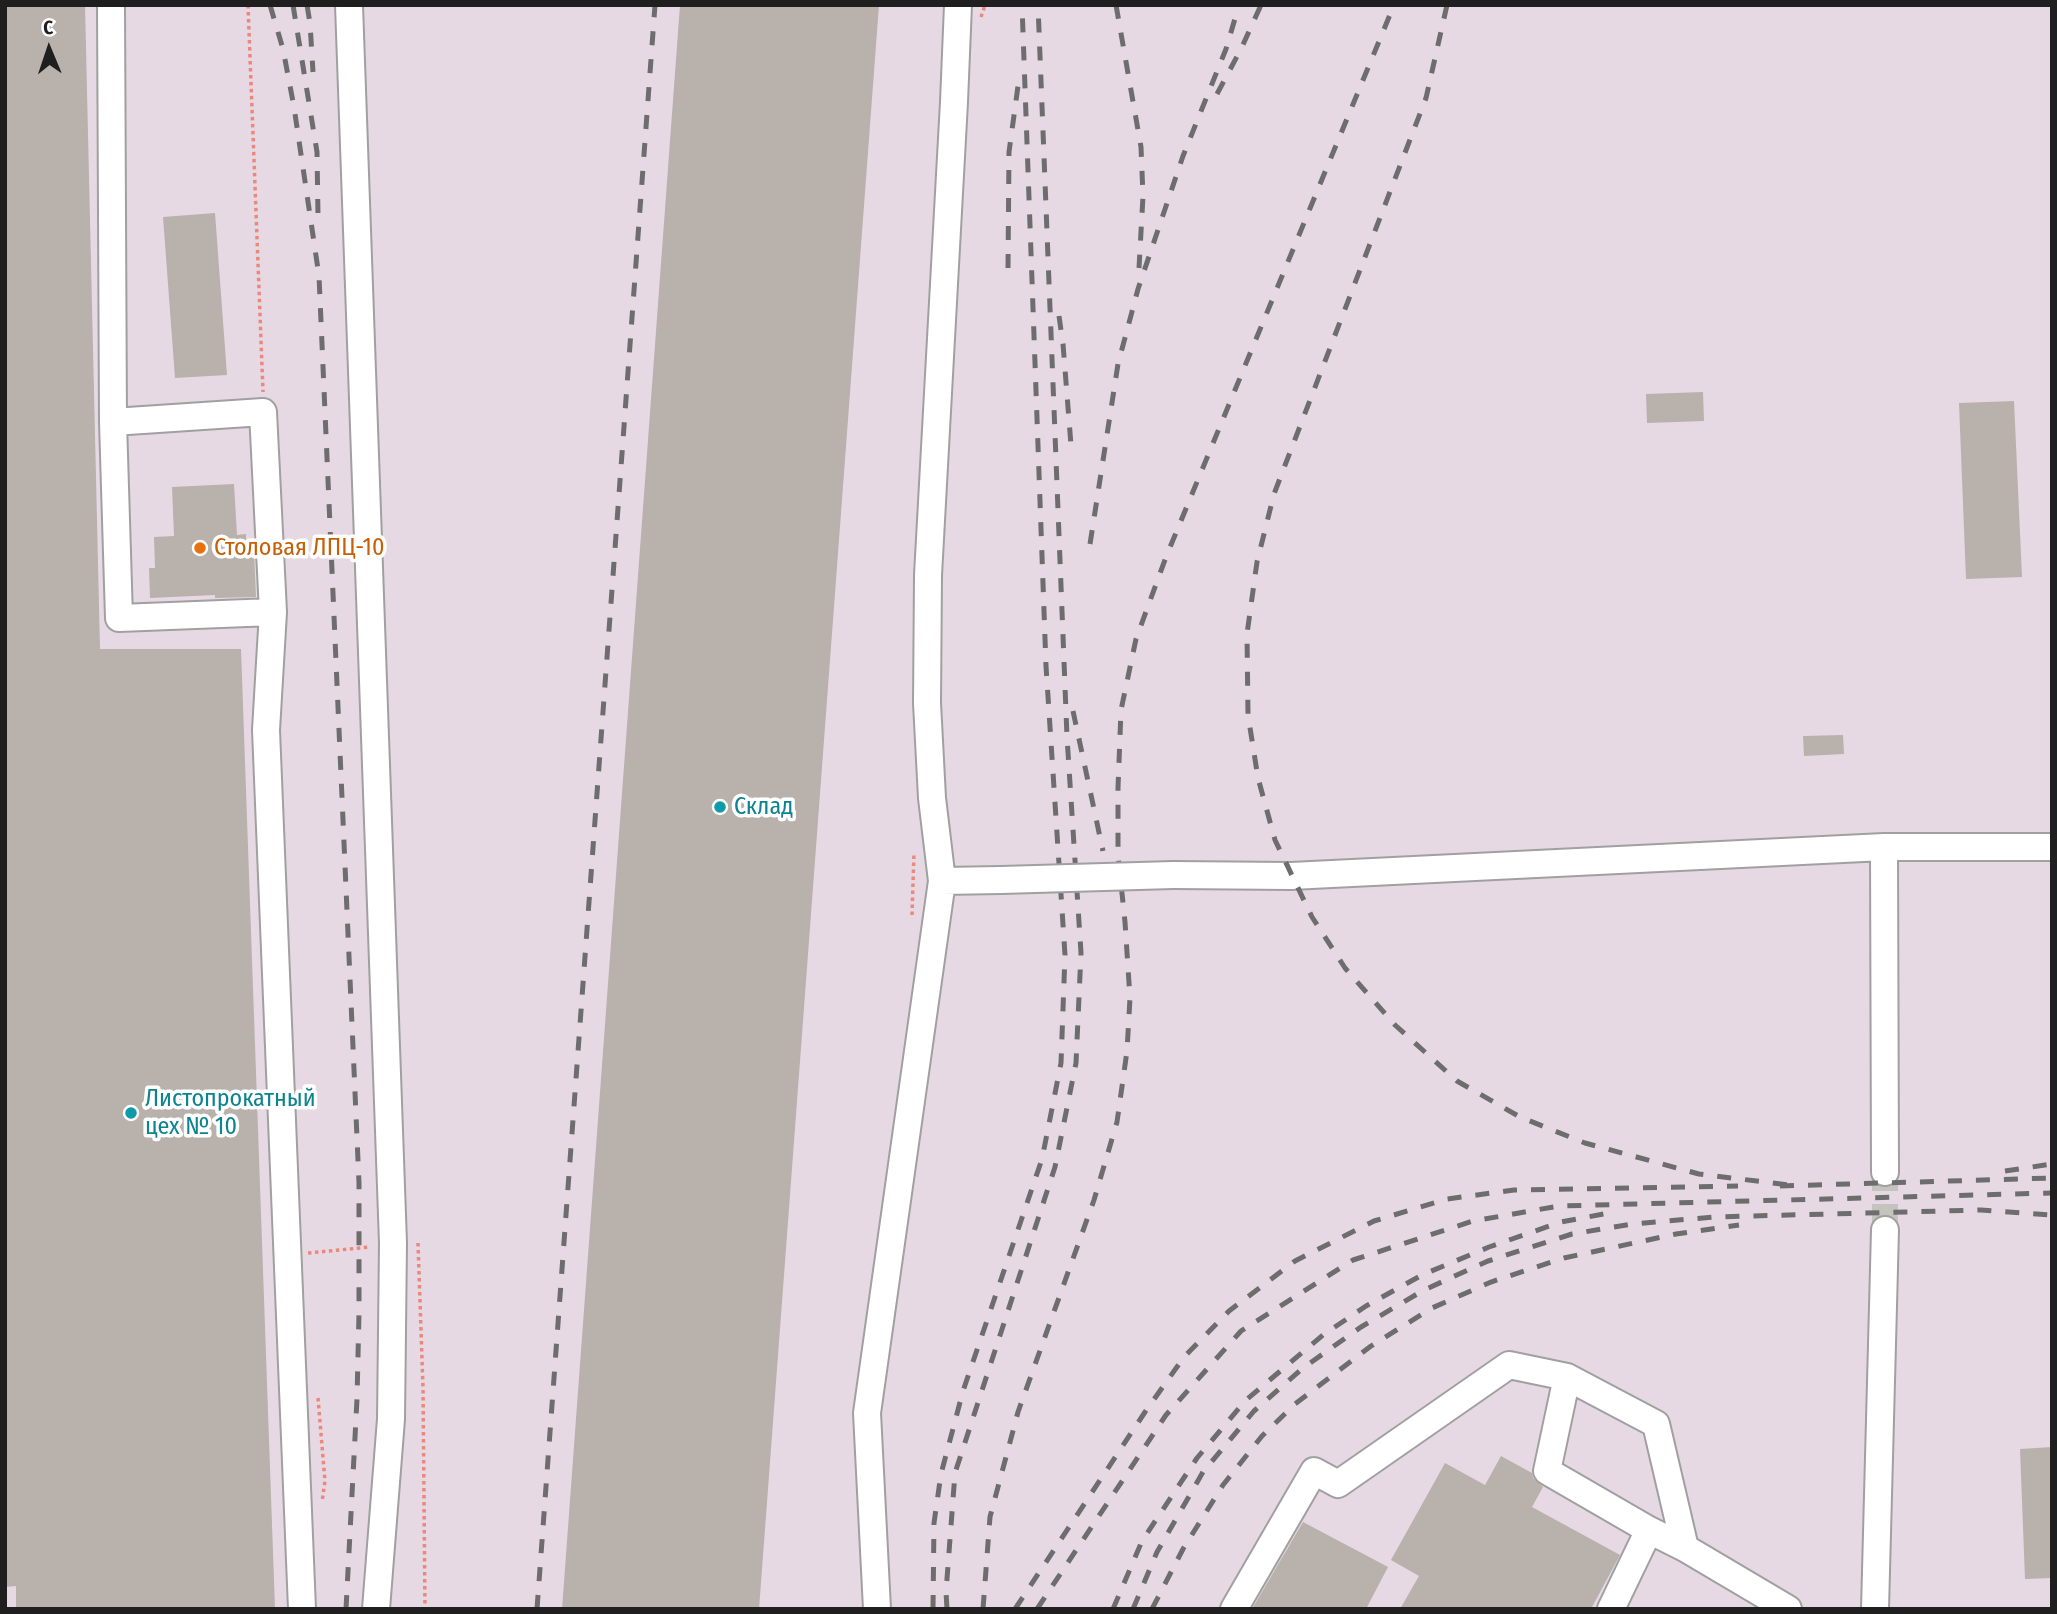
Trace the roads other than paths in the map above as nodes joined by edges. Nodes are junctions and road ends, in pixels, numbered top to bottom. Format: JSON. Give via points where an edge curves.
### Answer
{"nodes":[{"id":1,"x":111,"y":5,"type":"edge"},
{"id":2,"x":349,"y":5,"type":"edge"},
{"id":3,"x":958,"y":5,"type":"edge"},
{"id":4,"x":113,"y":422,"type":"junction"},
{"id":5,"x":273,"y":612,"type":"junction"},
{"id":6,"x":1884,"y":847,"type":"junction"},
{"id":7,"x":2052,"y":847,"type":"edge"},
{"id":8,"x":942,"y":881,"type":"junction"},
{"id":9,"x":1885,"y":1172,"type":"tunnel mouth"},
{"id":10,"x":1885,"y":1230,"type":"tunnel mouth"},
{"id":11,"x":1567,"y":1377,"type":"junction"},
{"id":12,"x":1648,"y":1530,"type":"junction"},
{"id":13,"x":1685,"y":1548,"type":"junction"},
{"id":14,"x":1743,"y":1598,"type":"edge"},
{"id":15,"x":302,"y":1609,"type":"edge"},
{"id":16,"x":376,"y":1609,"type":"edge"},
{"id":17,"x":877,"y":1609,"type":"edge"},
{"id":18,"x":1234,"y":1609,"type":"edge"},
{"id":19,"x":1611,"y":1609,"type":"edge"},
{"id":20,"x":1788,"y":1609,"type":"edge"},
{"id":21,"x":1875,"y":1609,"type":"edge"}],
"edges":[{"from":1,"to":4,"type":"lane"},
{"from":2,"to":16,"type":"lane","via":[[393,1243],[391,1419]]},
{"from":3,"to":8,"type":"lane","via":[[928,575],[928,730]]},
{"from":4,"to":5,"type":"lane","via":[[119,618]]},
{"from":4,"to":5,"type":"lane","via":[[263,412]]},
{"from":5,"to":15,"type":"lane","via":[[266,730]]},
{"from":6,"to":7,"type":"lane"},
{"from":6,"to":8,"type":"lane","bridge":true,"via":[[1291,876]]},
{"from":6,"to":9,"type":"lane"},
{"from":8,"to":17,"type":"lane","via":[[867,1413]]},
{"from":10,"to":21,"type":"lane"},
{"from":11,"to":12,"type":"lane","via":[[1546,1471]]},
{"from":11,"to":13,"type":"lane","via":[[1656,1424]]},
{"from":11,"to":18,"type":"lane","via":[[1508,1365],[1338,1484],[1314,1471]]},
{"from":12,"to":13,"type":"lane"},
{"from":12,"to":19,"type":"lane"},
{"from":13,"to":14,"type":"lane"},
{"from":14,"to":20,"type":"lane"}]}
